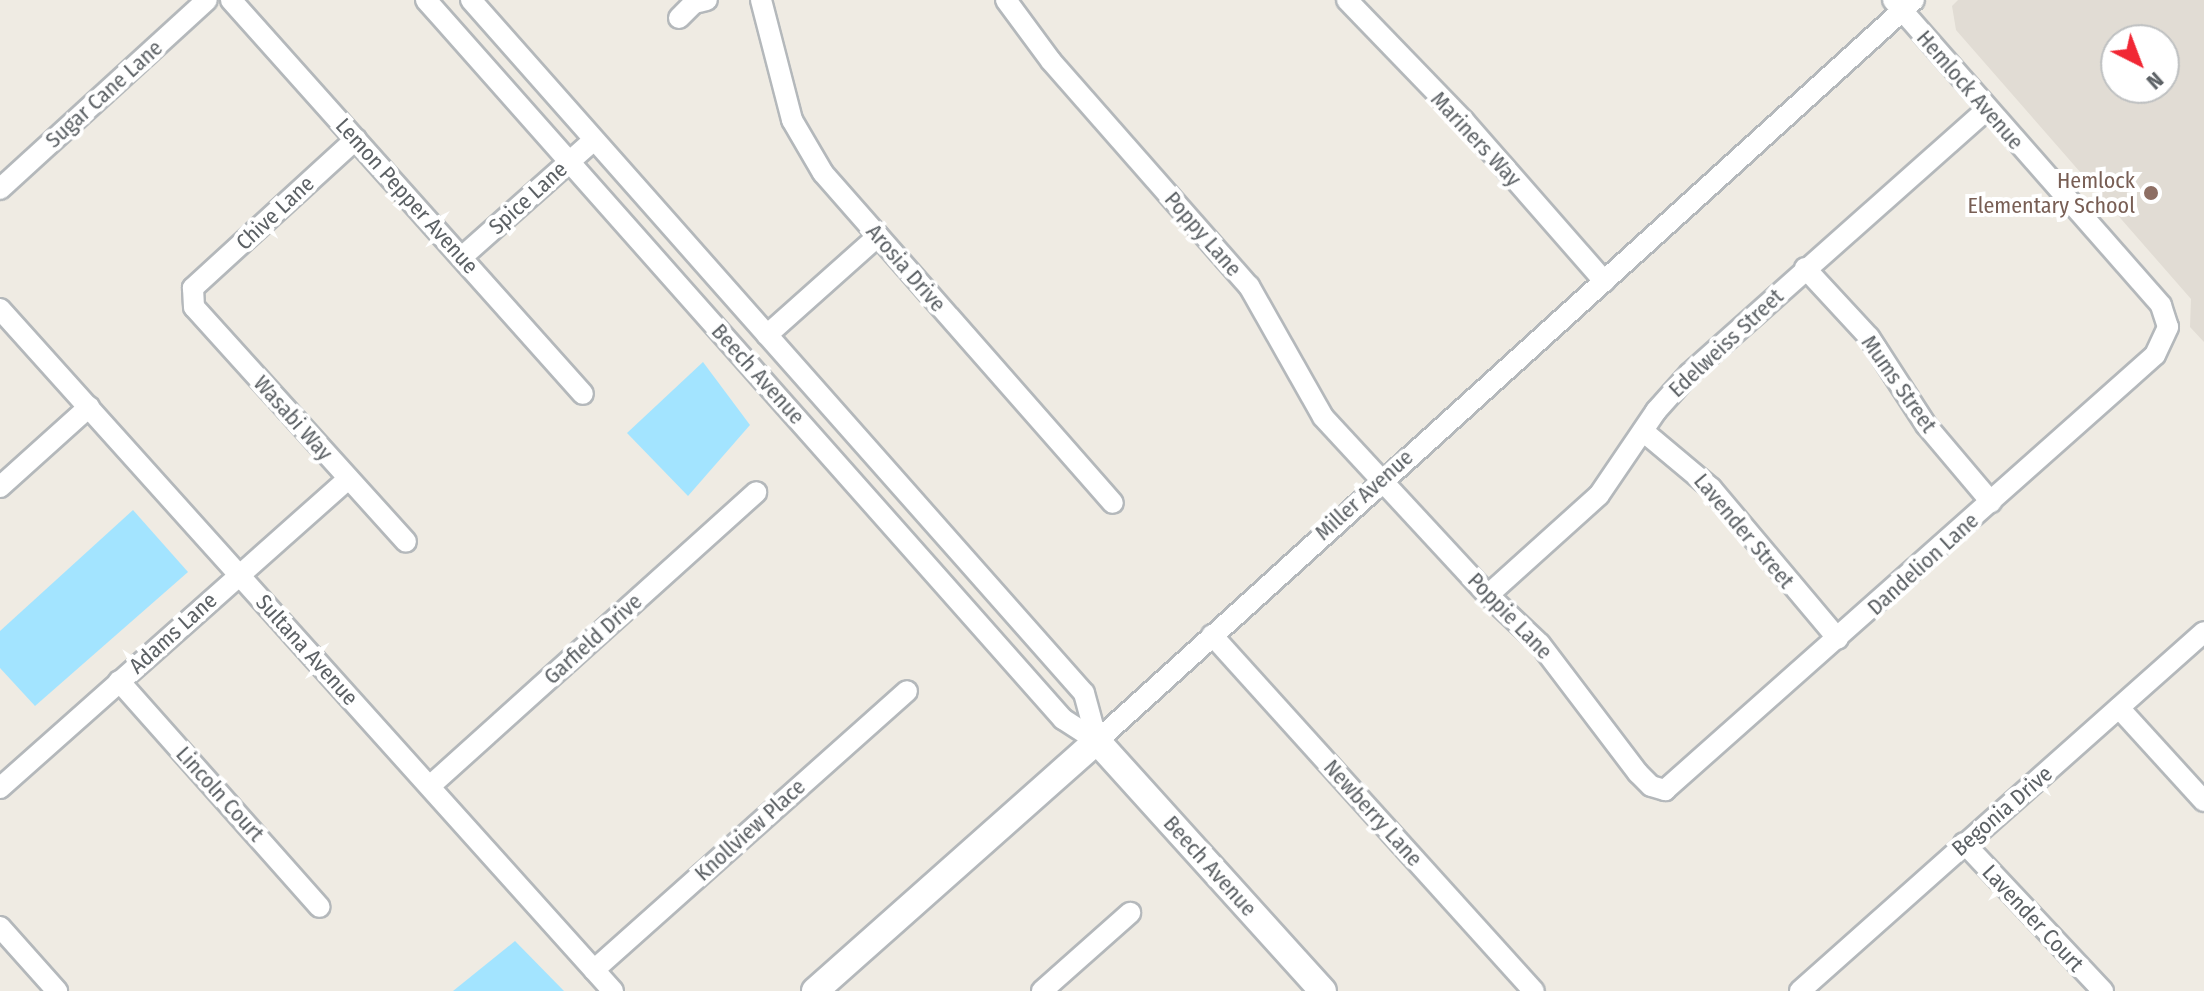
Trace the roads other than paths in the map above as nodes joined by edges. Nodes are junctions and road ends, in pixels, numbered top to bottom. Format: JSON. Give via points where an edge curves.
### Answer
{"nodes":[{"id":1,"x":207,"y":0,"type":"edge"},
{"id":2,"x":231,"y":0,"type":"edge"},
{"id":3,"x":426,"y":0,"type":"edge"},
{"id":4,"x":471,"y":0,"type":"edge"},
{"id":5,"x":707,"y":0,"type":"edge"},
{"id":6,"x":761,"y":0,"type":"edge"},
{"id":7,"x":1006,"y":0,"type":"edge"},
{"id":8,"x":1347,"y":0,"type":"edge"},
{"id":9,"x":1903,"y":4,"type":"edge"},
{"id":10,"x":679,"y":18,"type":"dead end"},
{"id":11,"x":1986,"y":110,"type":"junction"},
{"id":12,"x":356,"y":139,"type":"junction"},
{"id":13,"x":594,"y":140,"type":"junction"},
{"id":14,"x":569,"y":161,"type":"junction"},
{"id":15,"x":0,"y":189,"type":"edge"},
{"id":16,"x":878,"y":236,"type":"junction"},
{"id":17,"x":462,"y":257,"type":"junction"},
{"id":18,"x":1805,"y":268,"type":"junction"},
{"id":19,"x":1604,"y":281,"type":"junction"},
{"id":20,"x":193,"y":288,"type":"joint"},
{"id":21,"x":0,"y":309,"type":"edge"},
{"id":22,"x":2168,"y":327,"type":"joint"},
{"id":23,"x":767,"y":335,"type":"junction"},
{"id":24,"x":583,"y":394,"type":"dead end"},
{"id":25,"x":89,"y":407,"type":"junction"},
{"id":26,"x":1643,"y":431,"type":"junction"},
{"id":27,"x":348,"y":479,"type":"junction"},
{"id":28,"x":1380,"y":480,"type":"junction"},
{"id":29,"x":0,"y":487,"type":"edge"},
{"id":30,"x":756,"y":492,"type":"dead end"},
{"id":31,"x":1991,"y":502,"type":"junction"},
{"id":32,"x":1113,"y":503,"type":"dead end"},
{"id":33,"x":406,"y":542,"type":"dead end"},
{"id":34,"x":239,"y":574,"type":"junction"},
{"id":35,"x":1488,"y":595,"type":"junction"},
{"id":36,"x":2204,"y":632,"type":"edge"},
{"id":37,"x":1212,"y":635,"type":"junction"},
{"id":38,"x":1838,"y":639,"type":"junction"},
{"id":39,"x":119,"y":681,"type":"junction"},
{"id":40,"x":907,"y":691,"type":"dead end"},
{"id":41,"x":2119,"y":708,"type":"junction"},
{"id":42,"x":1097,"y":741,"type":"junction"},
{"id":43,"x":430,"y":786,"type":"junction"},
{"id":44,"x":0,"y":788,"type":"edge"},
{"id":45,"x":1665,"y":790,"type":"joint"},
{"id":46,"x":2204,"y":801,"type":"edge"},
{"id":47,"x":1964,"y":843,"type":"junction"},
{"id":48,"x":320,"y":907,"type":"dead end"},
{"id":49,"x":1130,"y":913,"type":"dead end"},
{"id":50,"x":0,"y":927,"type":"edge"},
{"id":51,"x":594,"y":970,"type":"junction"},
{"id":52,"x":1810,"y":988,"type":"edge"},
{"id":53,"x":57,"y":991,"type":"edge"},
{"id":54,"x":613,"y":991,"type":"edge"},
{"id":55,"x":815,"y":991,"type":"edge"},
{"id":56,"x":1042,"y":991,"type":"edge"},
{"id":57,"x":1323,"y":991,"type":"edge"},
{"id":58,"x":1534,"y":991,"type":"edge"},
{"id":59,"x":2103,"y":991,"type":"edge"}],
"edges":[{"from":1,"to":15,"type":"street","name":"Sugar Cane Lane"},
{"from":2,"to":12,"type":"street","name":"Lemon Pepper Avenue"},
{"from":3,"to":14,"type":"street","name":"Beech Avenue"},
{"from":4,"to":13,"type":"street","name":"Beech Avenue"},
{"from":5,"to":10,"type":"street","via":[[694,3]]},
{"from":6,"to":16,"type":"street","name":"Arosia Drive","via":[[792,120],[823,173]]},
{"from":7,"to":28,"type":"street","name":"Poppy Lane","via":[[1051,61],[1249,286],[1323,417]]},
{"from":8,"to":19,"type":"street","name":"Mariners Way","via":[[1464,121]]},
{"from":9,"to":11,"type":"street","name":"Hemlock Avenue"},
{"from":9,"to":19,"type":"street","name":"Miller Avenue"},
{"from":11,"to":18,"type":"street","name":"Edelweiss Street"},
{"from":11,"to":22,"type":"street","name":"Hemlock Avenue","via":[[2161,305]]},
{"from":12,"to":17,"type":"street","name":"Lemon Pepper Avenue"},
{"from":12,"to":20,"type":"street","name":"Chive Lane"},
{"from":13,"to":14,"type":"street","name":"Spice Lane"},
{"from":13,"to":23,"type":"street","name":"Beech Avenue"},
{"from":14,"to":17,"type":"street","name":"Spice Lane"},
{"from":14,"to":42,"type":"street","name":"Beech Avenue","via":[[1063,719]]},
{"from":16,"to":23,"type":"street"},
{"from":16,"to":32,"type":"street","name":"Arosia Drive"},
{"from":17,"to":24,"type":"street","name":"Lemon Pepper Avenue"},
{"from":18,"to":26,"type":"street","name":"Edelweiss Street","via":[[1690,373]]},
{"from":18,"to":31,"type":"street","name":"Mums Street","via":[[1869,337],[1926,425]]},
{"from":19,"to":28,"type":"street","name":"Miller Avenue"},
{"from":20,"to":27,"type":"street","name":"Wasabi Way","via":[[194,307]]},
{"from":21,"to":25,"type":"street","name":"Sultana Avenue"},
{"from":22,"to":31,"type":"street","name":"Dandelion Lane","via":[[2155,355]]},
{"from":23,"to":42,"type":"street","name":"Beech Avenue","via":[[1084,693]]},
{"from":25,"to":29,"type":"street"},
{"from":25,"to":34,"type":"street","name":"Sultana Avenue"},
{"from":26,"to":35,"type":"street","name":"Edelweiss Street","via":[[1599,495]]},
{"from":26,"to":38,"type":"street","name":"Lavender Street","via":[[1722,499]]},
{"from":27,"to":33,"type":"street","name":"Wasabi Way"},
{"from":27,"to":34,"type":"street","name":"Adams Lane"},
{"from":28,"to":35,"type":"street","name":"Poppie Lane"},
{"from":28,"to":37,"type":"street","name":"Miller Avenue"},
{"from":30,"to":43,"type":"street","name":"Garfield Drive"},
{"from":31,"to":38,"type":"street","name":"Dandelion Lane"},
{"from":34,"to":39,"type":"street","name":"Adams Lane"},
{"from":34,"to":43,"type":"street","name":"Sultana Avenue"},
{"from":35,"to":45,"type":"street","name":"Poppie Lane","via":[[1540,644],[1638,773],[1651,786]]},
{"from":36,"to":41,"type":"street","name":"Begonia Drive"},
{"from":37,"to":42,"type":"street","name":"Miller Avenue"},
{"from":37,"to":58,"type":"street","name":"Newberry Lane"},
{"from":38,"to":45,"type":"street","name":"Dandelion Lane"},
{"from":39,"to":44,"type":"street","name":"Adams Lane"},
{"from":39,"to":48,"type":"street","name":"Lincoln Court"},
{"from":40,"to":51,"type":"street","name":"Knollview Place"},
{"from":41,"to":46,"type":"street"},
{"from":41,"to":47,"type":"street","name":"Begonia Drive"},
{"from":42,"to":55,"type":"street","name":"Miller Avenue"},
{"from":42,"to":57,"type":"street","name":"Beech Avenue"},
{"from":43,"to":51,"type":"street","name":"Sultana Avenue"},
{"from":47,"to":52,"type":"street","name":"Begonia Drive"},
{"from":47,"to":59,"type":"street","name":"Lavender Court"},
{"from":49,"to":56,"type":"street"},
{"from":50,"to":53,"type":"street"},
{"from":51,"to":54,"type":"street","name":"Sultana Avenue"}]}
